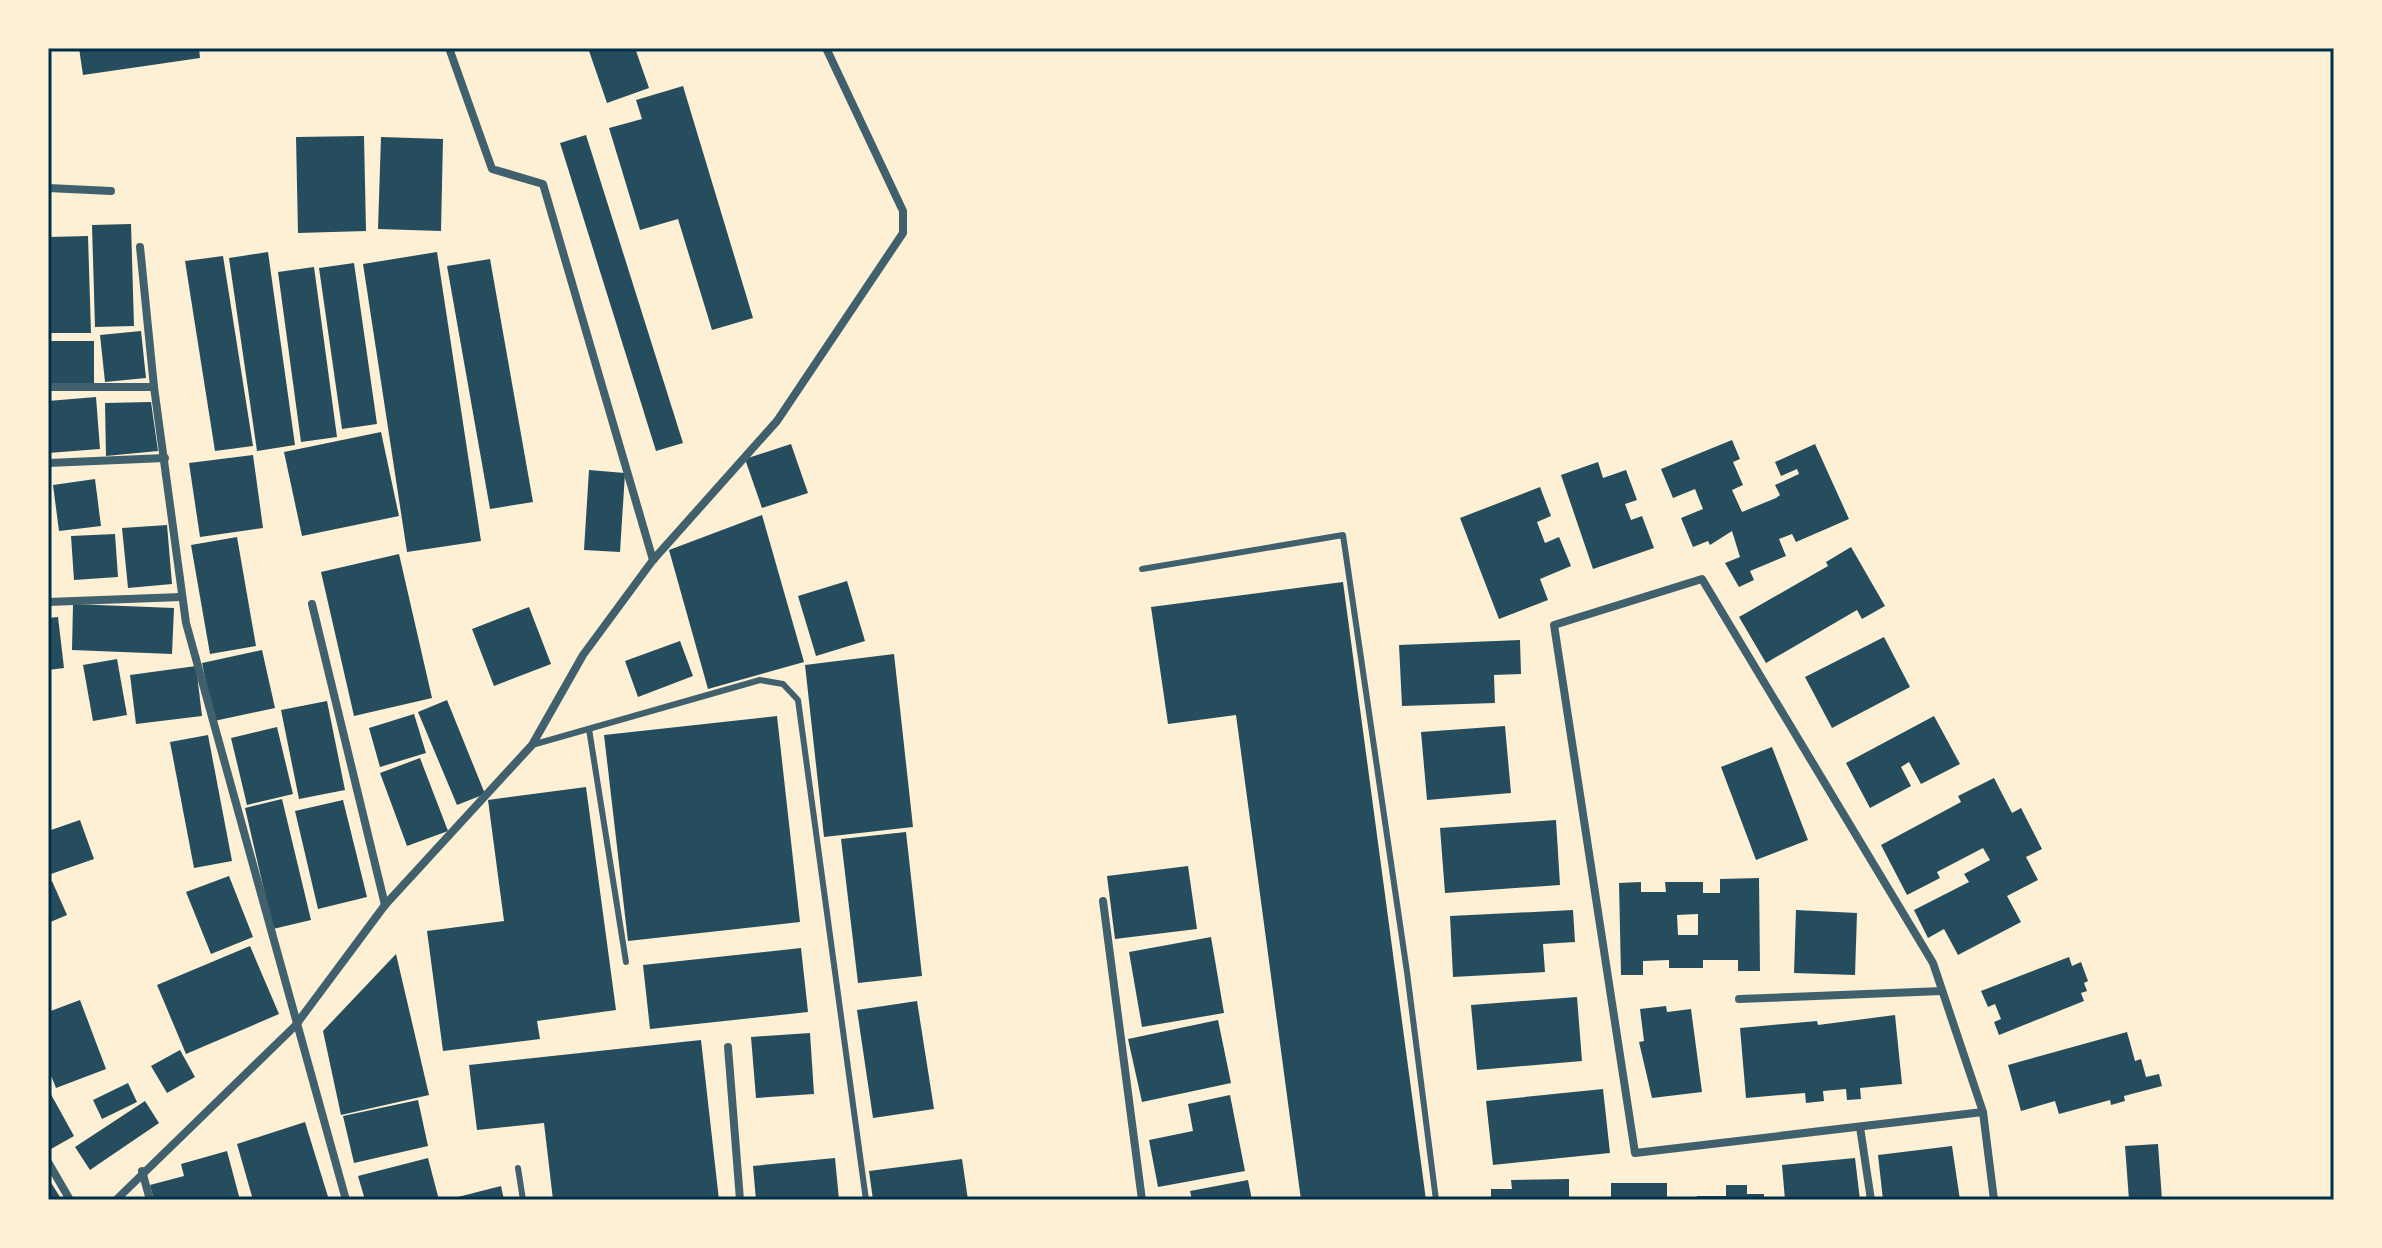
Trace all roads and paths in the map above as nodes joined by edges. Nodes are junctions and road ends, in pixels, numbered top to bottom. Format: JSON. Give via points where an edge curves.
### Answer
{"nodes":[{"id":1,"x":449,"y":48,"type":"edge"},
{"id":2,"x":826,"y":48,"type":"edge"},
{"id":3,"x":48,"y":188,"type":"edge"},
{"id":4,"x":111,"y":191,"type":"dead end"},
{"id":5,"x":140,"y":247,"type":"dead end"},
{"id":6,"x":48,"y":387,"type":"edge"},
{"id":7,"x":154,"y":387,"type":"junction"},
{"id":8,"x":165,"y":458,"type":"junction"},
{"id":9,"x":48,"y":463,"type":"edge"},
{"id":10,"x":653,"y":560,"type":"junction"},
{"id":11,"x":1142,"y":569,"type":"dead end"},
{"id":12,"x":181,"y":597,"type":"junction"},
{"id":13,"x":48,"y":602,"type":"edge"},
{"id":14,"x":312,"y":604,"type":"dead end"},
{"id":15,"x":589,"y":729,"type":"junction"},
{"id":16,"x":532,"y":745,"type":"junction"},
{"id":17,"x":1103,"y":901,"type":"dead end"},
{"id":18,"x":385,"y":905,"type":"junction"},
{"id":19,"x":626,"y":962,"type":"dead end"},
{"id":20,"x":1942,"y":991,"type":"junction"},
{"id":21,"x":1739,"y":999,"type":"dead end"},
{"id":22,"x":295,"y":1026,"type":"junction"},
{"id":23,"x":728,"y":1047,"type":"dead end"},
{"id":24,"x":1983,"y":1112,"type":"junction"},
{"id":25,"x":1860,"y":1127,"type":"junction"},
{"id":26,"x":48,"y":1162,"type":"edge"},
{"id":27,"x":518,"y":1168,"type":"dead end"},
{"id":28,"x":142,"y":1171,"type":"junction"},
{"id":29,"x":70,"y":1200,"type":"edge"},
{"id":30,"x":116,"y":1200,"type":"edge"},
{"id":31,"x":150,"y":1200,"type":"edge"},
{"id":32,"x":346,"y":1200,"type":"edge"},
{"id":33,"x":523,"y":1200,"type":"edge"},
{"id":34,"x":740,"y":1200,"type":"edge"},
{"id":35,"x":866,"y":1200,"type":"edge"},
{"id":36,"x":1142,"y":1200,"type":"edge"},
{"id":37,"x":1436,"y":1200,"type":"edge"},
{"id":38,"x":1871,"y":1200,"type":"edge"},
{"id":39,"x":1994,"y":1200,"type":"edge"}],
"edges":[{"from":1,"to":10,"type":"street","via":[[492,169],[543,184]]},
{"from":2,"to":10,"type":"street","via":[[903,211],[903,233],[777,421]]},
{"from":3,"to":4,"type":"street"},
{"from":5,"to":7,"type":"street"},
{"from":6,"to":7,"type":"street"},
{"from":7,"to":8,"type":"street"},
{"from":8,"to":9,"type":"street"},
{"from":8,"to":12,"type":"street"},
{"from":10,"to":16,"type":"street","via":[[583,655]]},
{"from":11,"to":37,"type":"lane","via":[[1343,535]]},
{"from":12,"to":13,"type":"street"},
{"from":12,"to":22,"type":"street"},
{"from":14,"to":18,"type":"street"},
{"from":15,"to":16,"type":"lane"},
{"from":15,"to":19,"type":"lane"},
{"from":15,"to":35,"type":"lane","via":[[760,680],[783,684],[798,700]]},
{"from":16,"to":18,"type":"street"},
{"from":17,"to":36,"type":"street"},
{"from":18,"to":22,"type":"street"},
{"from":20,"to":21,"type":"street"},
{"from":20,"to":24,"type":"street"},
{"from":20,"to":25,"type":"street","via":[[1933,963],[1702,579],[1554,625],[1635,1153]]},
{"from":22,"to":28,"type":"street"},
{"from":22,"to":32,"type":"street"},
{"from":23,"to":34,"type":"street"},
{"from":24,"to":25,"type":"street"},
{"from":24,"to":39,"type":"street"},
{"from":25,"to":38,"type":"street"},
{"from":26,"to":29,"type":"street"},
{"from":27,"to":33,"type":"lane"},
{"from":28,"to":30,"type":"street"},
{"from":28,"to":31,"type":"street"}]}
